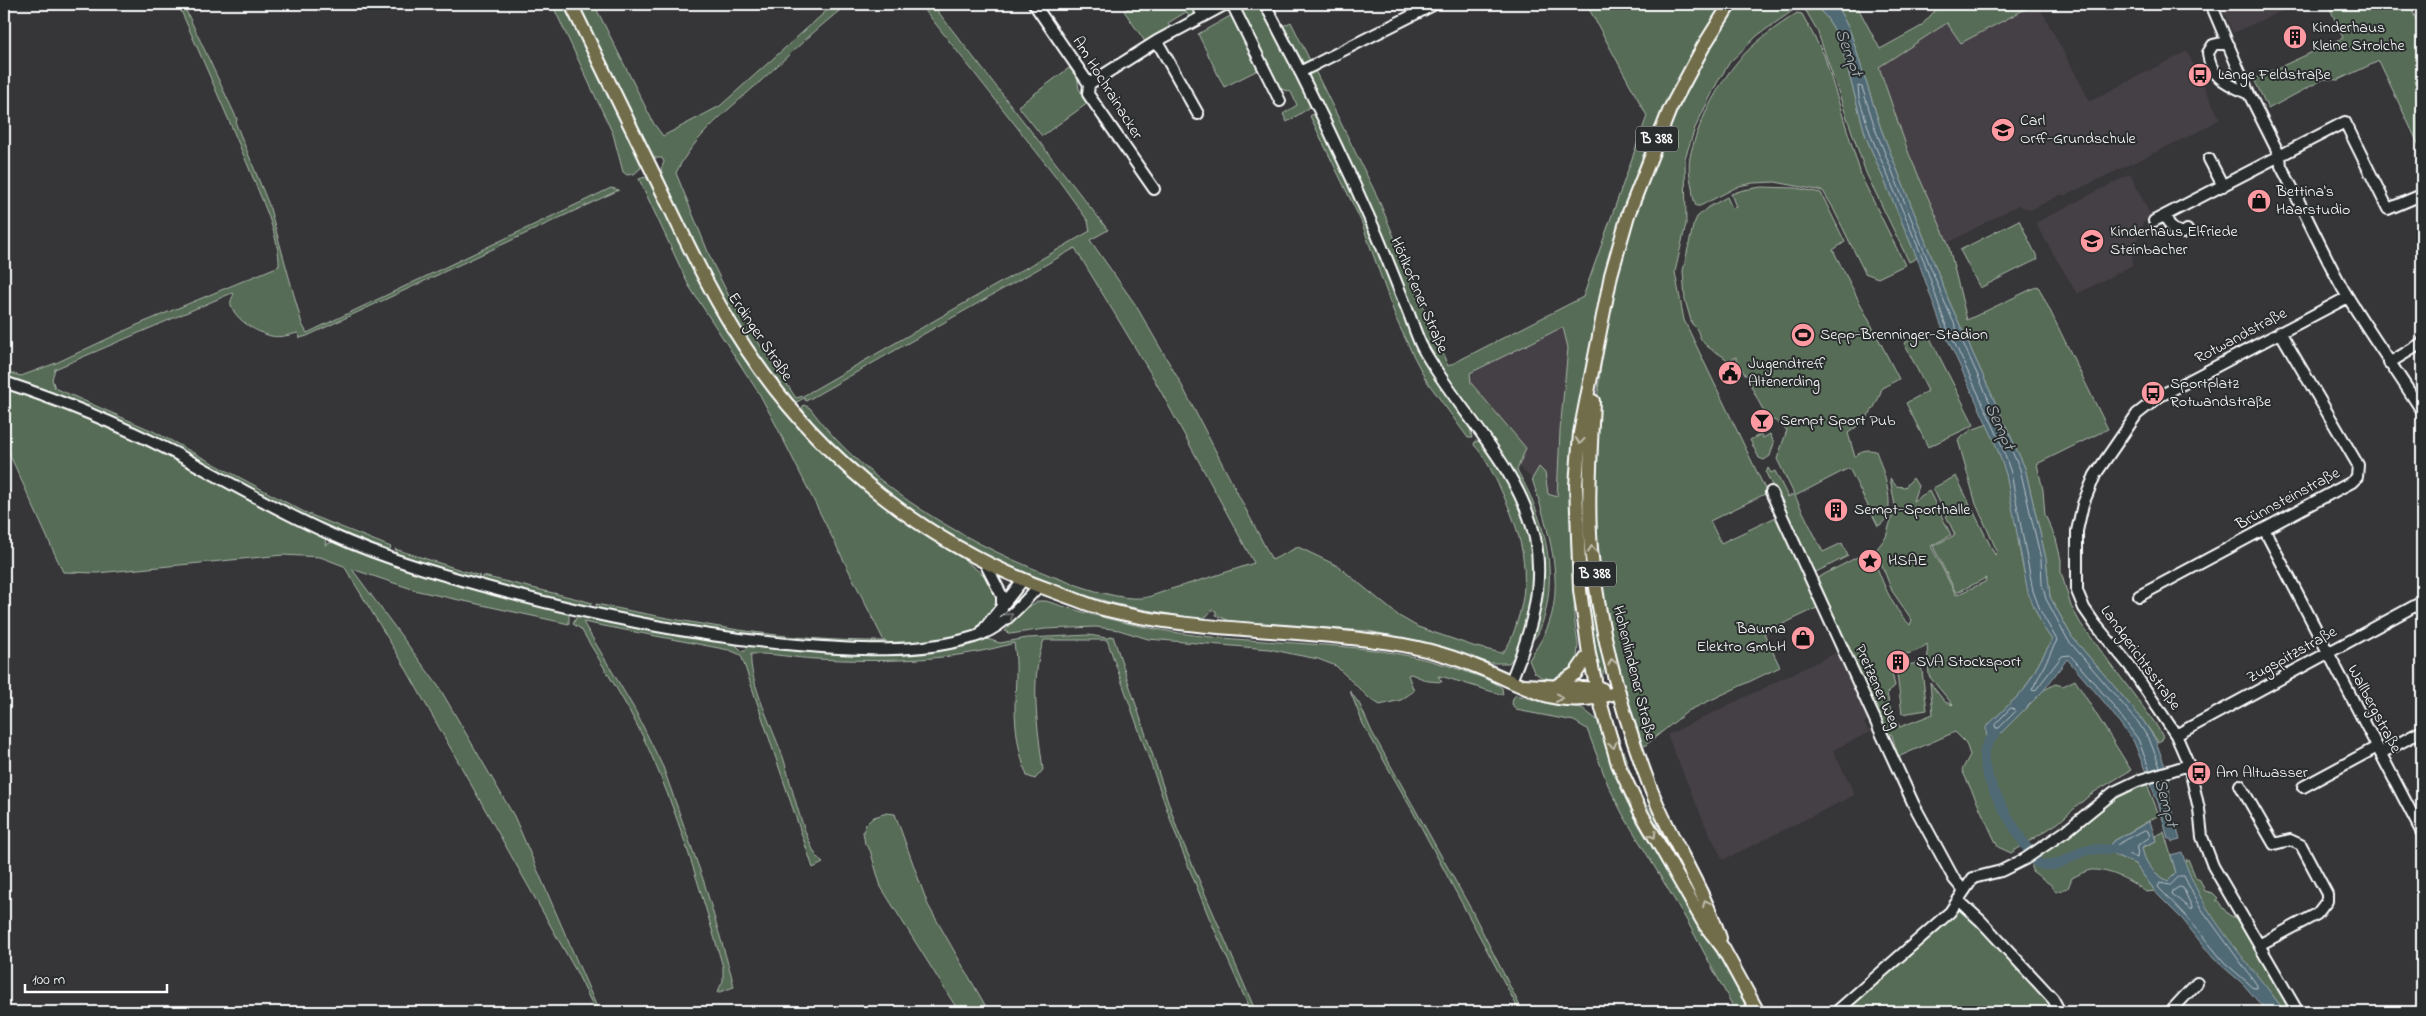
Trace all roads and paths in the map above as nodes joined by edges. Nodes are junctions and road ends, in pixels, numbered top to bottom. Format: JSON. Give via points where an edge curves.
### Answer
{"nodes":[{"id":1,"x":571,"y":4,"type":"edge"},
{"id":2,"x":1034,"y":4,"type":"edge"},
{"id":3,"x":1196,"y":4,"type":"edge"},
{"id":4,"x":1226,"y":4,"type":"edge"},
{"id":5,"x":1232,"y":4,"type":"edge"},
{"id":6,"x":1265,"y":4,"type":"edge"},
{"id":7,"x":1435,"y":4,"type":"edge"},
{"id":8,"x":2211,"y":4,"type":"edge"},
{"id":9,"x":1727,"y":8,"type":"edge"},
{"id":10,"x":1204,"y":16,"type":"junction"},
{"id":11,"x":1157,"y":41,"type":"junction"},
{"id":12,"x":2229,"y":45,"type":"junction"},
{"id":13,"x":1300,"y":72,"type":"junction"},
{"id":14,"x":1089,"y":84,"type":"junction"},
{"id":15,"x":2249,"y":94,"type":"junction"},
{"id":16,"x":1280,"y":101,"type":"dead end"},
{"id":17,"x":1198,"y":114,"type":"dead end"},
{"id":18,"x":2280,"y":156,"type":"junction"},
{"id":19,"x":2209,"y":159,"type":"dead end"},
{"id":20,"x":2223,"y":186,"type":"junction"},
{"id":21,"x":1154,"y":189,"type":"dead end"},
{"id":22,"x":2419,"y":196,"type":"dead end"},
{"id":23,"x":2165,"y":216,"type":"junction"},
{"id":24,"x":2154,"y":221,"type":"dead end"},
{"id":25,"x":2187,"y":230,"type":"dead end"},
{"id":26,"x":2348,"y":296,"type":"junction"},
{"id":27,"x":2280,"y":332,"type":"junction"},
{"id":28,"x":2422,"y":343,"type":"edge"},
{"id":29,"x":1595,"y":359,"type":"junction"},
{"id":30,"x":2389,"y":363,"type":"junction"},
{"id":31,"x":4,"y":382,"type":"edge"},
{"id":32,"x":2422,"y":411,"type":"edge"},
{"id":33,"x":2095,"y":475,"type":"joint"},
{"id":34,"x":1771,"y":492,"type":"dead end"},
{"id":35,"x":2264,"y":529,"type":"junction"},
{"id":36,"x":985,"y":563,"type":"junction"},
{"id":37,"x":1023,"y":580,"type":"junction"},
{"id":38,"x":1039,"y":586,"type":"junction"},
{"id":39,"x":2139,"y":596,"type":"dead end"},
{"id":40,"x":2422,"y":602,"type":"edge"},
{"id":41,"x":1002,"y":609,"type":"junction"},
{"id":42,"x":975,"y":637,"type":"junction"},
{"id":43,"x":2328,"y":652,"type":"junction"},
{"id":44,"x":1589,"y":654,"type":"junction"},
{"id":45,"x":1515,"y":683,"type":"junction"},
{"id":46,"x":1558,"y":685,"type":"junction"},
{"id":47,"x":1619,"y":692,"type":"junction"},
{"id":48,"x":1597,"y":693,"type":"junction"},
{"id":49,"x":2422,"y":731,"type":"edge"},
{"id":50,"x":2176,"y":735,"type":"junction"},
{"id":51,"x":2379,"y":750,"type":"junction"},
{"id":52,"x":2189,"y":765,"type":"junction"},
{"id":53,"x":2240,"y":785,"type":"dead end"},
{"id":54,"x":2303,"y":787,"type":"dead end"},
{"id":55,"x":2422,"y":833,"type":"edge"},
{"id":56,"x":1964,"y":891,"type":"junction"},
{"id":57,"x":1959,"y":902,"type":"junction"},
{"id":58,"x":2259,"y":944,"type":"junction"},
{"id":59,"x":1723,"y":948,"type":"junction"},
{"id":60,"x":2197,"y":983,"type":"dead end"},
{"id":61,"x":1758,"y":1012,"type":"edge"},
{"id":62,"x":1836,"y":1012,"type":"edge"},
{"id":63,"x":2060,"y":1012,"type":"edge"},
{"id":64,"x":2170,"y":1012,"type":"edge"},
{"id":65,"x":2298,"y":1012,"type":"edge"}],
"edges":[{"from":1,"to":36,"type":"main road","name":"Erdinger Straße","via":[[700,271],[762,372],[790,408],[849,469],[894,506]]},
{"from":2,"to":14,"type":"street","name":"Am Hochrainacker"},
{"from":3,"to":10,"type":"street"},
{"from":4,"to":10,"type":"street"},
{"from":5,"to":16,"type":"street"},
{"from":6,"to":13,"type":"street","name":"Hörlkofener Straße"},
{"from":7,"to":13,"type":"street"},
{"from":8,"to":12,"type":"street"},
{"from":9,"to":29,"type":"main road","number":"B 388","via":[[1677,94],[1639,184],[1611,276]]},
{"from":10,"to":11,"type":"street"},
{"from":11,"to":14,"type":"street"},
{"from":11,"to":17,"type":"street"},
{"from":12,"to":15,"type":"street"},
{"from":12,"to":15,"type":"street","via":[[2212,45],[2208,53],[2212,70],[2218,79]]},
{"from":13,"to":45,"type":"street","name":"Hörlkofener Straße","via":[[1355,186],[1421,345],[1503,467],[1529,518],[1538,554],[1538,592]]},
{"from":14,"to":21,"type":"street","name":"Am Hochrainacker","via":[[1088,94]]},
{"from":15,"to":18,"type":"street"},
{"from":18,"to":20,"type":"street"},
{"from":18,"to":22,"type":"street","via":[[2344,122],[2388,209]]},
{"from":18,"to":26,"type":"street","via":[[2281,166]]},
{"from":19,"to":20,"type":"street"},
{"from":20,"to":23,"type":"street"},
{"from":23,"to":24,"type":"street"},
{"from":23,"to":25,"type":"street","via":[[2172,229]]},
{"from":26,"to":27,"type":"street","name":"Rotwandstraße"},
{"from":26,"to":30,"type":"street"},
{"from":27,"to":33,"type":"street","name":"Rotwandstraße","via":[[2144,407]]},
{"from":27,"to":35,"type":"street","name":"Brünnsteinstraße","via":[[2358,465],[2358,471],[2352,482]]},
{"from":28,"to":30,"type":"street"},
{"from":29,"to":44,"type":"main road","number":"B 388","one_way":true,"via":[[1580,433],[1576,485],[1580,590]]},
{"from":47,"to":29,"type":"main road","name":"Hohenlindener Straße","number":"B 388","one_way":true,"via":[[1591,549]]},
{"from":30,"to":32,"type":"street","via":[[2401,376]]},
{"from":31,"to":42,"type":"street","via":[[59,400],[118,425],[331,535],[398,560],[503,591],[602,616],[743,641],[893,650]]},
{"from":33,"to":50,"type":"street","name":"Landgerichtsstraße","via":[[2083,504],[2077,531],[2078,591],[2084,608],[2130,665]]},
{"from":34,"to":56,"type":"street","name":"Pretzener Weg","via":[[1914,805],[1954,879]]},
{"from":35,"to":39,"type":"street","name":"Brünnsteinstraße"},
{"from":35,"to":43,"type":"street","name":"Wallbergstraße"},
{"from":36,"to":37,"type":"main road","name":"Erdinger Straße"},
{"from":36,"to":41,"type":"street","via":[[1002,596]]},
{"from":37,"to":38,"type":"main road","name":"Erdinger Straße"},
{"from":37,"to":41,"type":"street"},
{"from":42,"to":38,"type":"street","one_way":true,"via":[[1010,617]]},
{"from":38,"to":45,"type":"main road","name":"Erdinger Straße","via":[[1102,609],[1156,620],[1399,644],[1465,662]]},
{"from":40,"to":43,"type":"street","name":"Zugspitzstraße"},
{"from":41,"to":42,"type":"street"},
{"from":43,"to":50,"type":"street","name":"Zugspitzstraße"},
{"from":43,"to":51,"type":"street","name":"Wallbergstraße"},
{"from":44,"to":46,"type":"main road","via":[[1576,672]]},
{"from":44,"to":48,"type":"main road","number":"B 388"},
{"from":45,"to":46,"type":"main road"},
{"from":45,"to":48,"type":"main road","name":"Erdinger Straße","one_way":true,"via":[[1552,698],[1582,701]]},
{"from":46,"to":48,"type":"main road"},
{"from":47,"to":48,"type":"main road"},
{"from":59,"to":47,"type":"main road","name":"Hohenlindener Straße","number":"B 388","one_way":true,"via":[[1711,913],[1650,788]]},
{"from":48,"to":59,"type":"main road","name":"Hohenlindener Straße","number":"B 388","one_way":true,"via":[[1631,796],[1705,925]]},
{"from":49,"to":51,"type":"street"},
{"from":50,"to":52,"type":"street","name":"Landgerichtsstraße"},
{"from":51,"to":54,"type":"street"},
{"from":51,"to":55,"type":"street","name":"Wallbergstraße"},
{"from":52,"to":56,"type":"street","via":[[2114,792],[2025,859],[2001,871],[1973,878]]},
{"from":52,"to":58,"type":"street","name":"Landgerichtsstraße","via":[[2202,837],[2213,866]]},
{"from":53,"to":58,"type":"street","via":[[2274,844],[2290,840],[2302,845],[2327,894],[2327,902],[2317,914]]},
{"from":56,"to":57,"type":"street"},
{"from":57,"to":62,"type":"street"},
{"from":57,"to":63,"type":"street","via":[[1981,921],[2046,992]]},
{"from":58,"to":65,"type":"street","name":"Landgerichtsstraße"},
{"from":59,"to":61,"type":"main road","name":"Hohenlindener Straße","number":"B 388"},
{"from":60,"to":64,"type":"street"}]}
